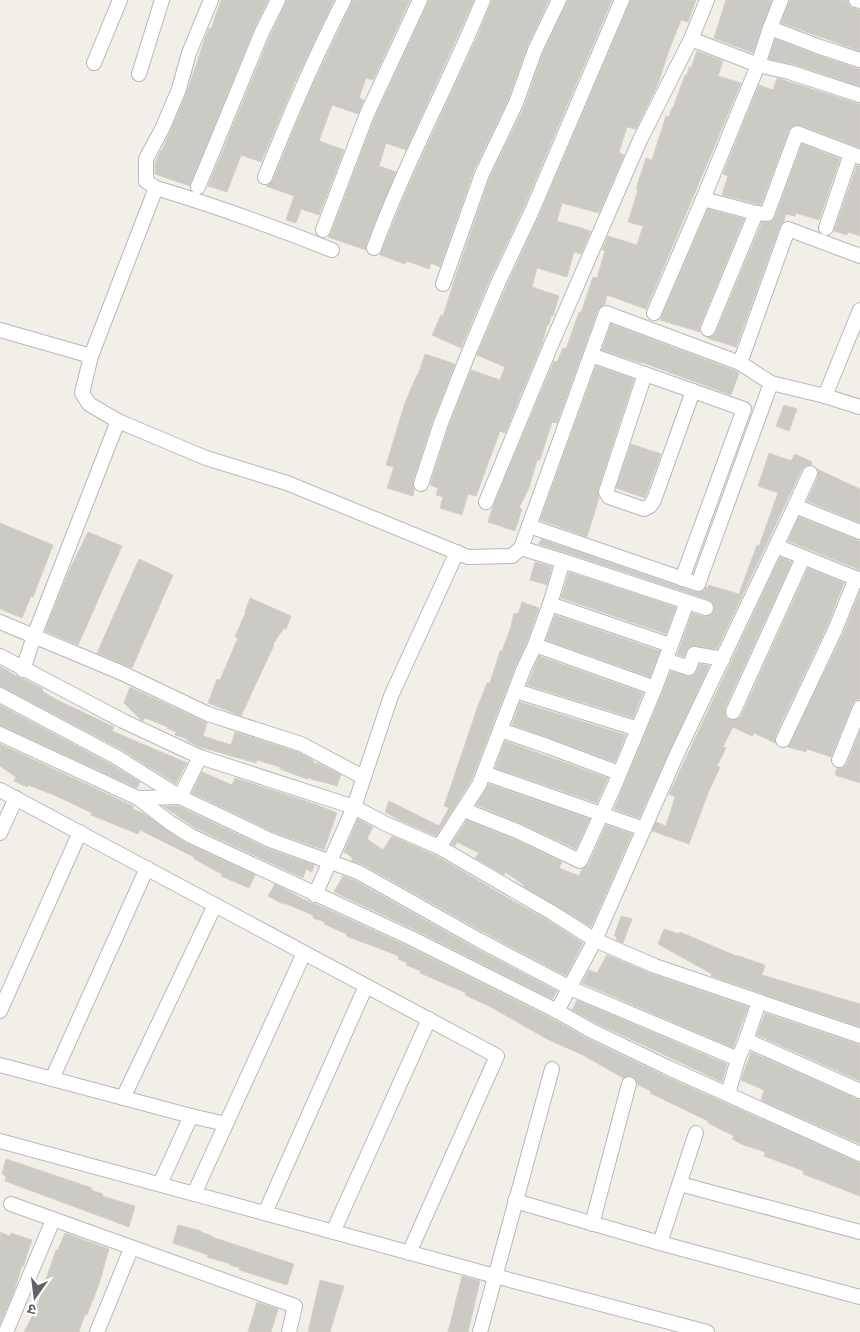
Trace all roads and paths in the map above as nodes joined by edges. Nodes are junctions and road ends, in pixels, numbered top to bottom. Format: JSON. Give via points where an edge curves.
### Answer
{"nodes":[{"id":1,"x":120,"y":0,"type":"edge"},
{"id":2,"x":162,"y":0,"type":"edge"},
{"id":3,"x":211,"y":0,"type":"edge"},
{"id":4,"x":278,"y":0,"type":"edge"},
{"id":5,"x":344,"y":0,"type":"edge"},
{"id":6,"x":420,"y":0,"type":"edge"},
{"id":7,"x":483,"y":0,"type":"edge"},
{"id":8,"x":559,"y":0,"type":"edge"},
{"id":9,"x":622,"y":0,"type":"edge"},
{"id":10,"x":707,"y":0,"type":"edge"},
{"id":11,"x":781,"y":0,"type":"edge"},
{"id":12,"x":856,"y":0,"type":"edge"},
{"id":13,"x":860,"y":1,"type":"edge"},
{"id":14,"x":770,"y":28,"type":"junction"},
{"id":15,"x":691,"y":38,"type":"junction"},
{"id":16,"x":860,"y":60,"type":"edge"},
{"id":17,"x":94,"y":63,"type":"dead end"},
{"id":18,"x":758,"y":66,"type":"junction"},
{"id":19,"x":139,"y":74,"type":"dead end"},
{"id":20,"x":860,"y":95,"type":"edge"},
{"id":21,"x":855,"y":156,"type":"edge"},
{"id":22,"x":265,"y":177,"type":"dead end"},
{"id":23,"x":198,"y":187,"type":"dead end"},
{"id":24,"x":156,"y":188,"type":"junction"},
{"id":25,"x":702,"y":199,"type":"junction"},
{"id":26,"x":756,"y":213,"type":"junction"},
{"id":27,"x":826,"y":228,"type":"dead end"},
{"id":28,"x":323,"y":230,"type":"dead end"},
{"id":29,"x":374,"y":248,"type":"dead end"},
{"id":30,"x":332,"y":250,"type":"dead end"},
{"id":31,"x":860,"y":256,"type":"edge"},
{"id":32,"x":443,"y":284,"type":"dead end"},
{"id":33,"x":860,"y":310,"type":"edge"},
{"id":34,"x":654,"y":313,"type":"dead end"},
{"id":35,"x":708,"y":329,"type":"dead end"},
{"id":36,"x":0,"y":330,"type":"edge"},
{"id":37,"x":591,"y":355,"type":"junction"},
{"id":38,"x":91,"y":356,"type":"junction"},
{"id":39,"x":740,"y":364,"type":"junction"},
{"id":40,"x":645,"y":374,"type":"junction"},
{"id":41,"x":771,"y":382,"type":"junction"},
{"id":42,"x":693,"y":391,"type":"junction"},
{"id":43,"x":825,"y":396,"type":"junction"},
{"id":44,"x":860,"y":407,"type":"edge"},
{"id":45,"x":744,"y":409,"type":"junction"},
{"id":46,"x":760,"y":415,"type":"junction"},
{"id":47,"x":118,"y":421,"type":"junction"},
{"id":48,"x":810,"y":473,"type":"dead end"},
{"id":49,"x":421,"y":484,"type":"dead end"},
{"id":50,"x":486,"y":502,"type":"dead end"},
{"id":51,"x":795,"y":506,"type":"junction"},
{"id":52,"x":529,"y":526,"type":"junction"},
{"id":53,"x":860,"y":532,"type":"edge"},
{"id":54,"x":776,"y":546,"type":"junction"},
{"id":55,"x":521,"y":548,"type":"junction"},
{"id":56,"x":457,"y":552,"type":"junction"},
{"id":57,"x":803,"y":558,"type":"junction"},
{"id":58,"x":563,"y":561,"type":"junction"},
{"id":59,"x":682,"y":579,"type":"junction"},
{"id":60,"x":858,"y":579,"type":"edge"},
{"id":61,"x":687,"y":602,"type":"junction"},
{"id":62,"x":550,"y":604,"type":"junction"},
{"id":63,"x":706,"y":608,"type":"dead end"},
{"id":64,"x":0,"y":622,"type":"edge"},
{"id":65,"x":34,"y":636,"type":"junction"},
{"id":66,"x":535,"y":645,"type":"junction"},
{"id":67,"x":670,"y":646,"type":"junction"},
{"id":68,"x":0,"y":656,"type":"edge"},
{"id":69,"x":723,"y":659,"type":"junction"},
{"id":70,"x":665,"y":660,"type":"junction"},
{"id":71,"x":23,"y":670,"type":"junction"},
{"id":72,"x":655,"y":688,"type":"junction"},
{"id":73,"x":516,"y":691,"type":"junction"},
{"id":74,"x":0,"y":695,"type":"edge"},
{"id":75,"x":860,"y":708,"type":"edge"},
{"id":76,"x":733,"y":712,"type":"dead end"},
{"id":77,"x":638,"y":729,"type":"junction"},
{"id":78,"x":500,"y":730,"type":"junction"},
{"id":79,"x":0,"y":734,"type":"edge"},
{"id":80,"x":783,"y":740,"type":"dead end"},
{"id":81,"x":200,"y":757,"type":"junction"},
{"id":82,"x":839,"y":760,"type":"dead end"},
{"id":83,"x":484,"y":773,"type":"junction"},
{"id":84,"x":619,"y":773,"type":"junction"},
{"id":85,"x":363,"y":777,"type":"junction"},
{"id":86,"x":0,"y":790,"type":"edge"},
{"id":87,"x":180,"y":797,"type":"junction"},
{"id":88,"x":16,"y":798,"type":"junction"},
{"id":89,"x":138,"y":798,"type":"junction"},
{"id":90,"x":354,"y":807,"type":"junction"},
{"id":91,"x":464,"y":810,"type":"junction"},
{"id":92,"x":602,"y":813,"type":"junction"},
{"id":93,"x":644,"y":829,"type":"junction"},
{"id":94,"x":80,"y":832,"type":"junction"},
{"id":95,"x":0,"y":833,"type":"edge"},
{"id":96,"x":439,"y":847,"type":"junction"},
{"id":97,"x":330,"y":862,"type":"junction"},
{"id":98,"x":147,"y":868,"type":"junction"},
{"id":99,"x":315,"y":894,"type":"junction"},
{"id":100,"x":215,"y":905,"type":"junction"},
{"id":101,"x":595,"y":940,"type":"junction"},
{"id":102,"x":304,"y":953,"type":"junction"},
{"id":103,"x":366,"y":986,"type":"junction"},
{"id":104,"x":570,"y":988,"type":"junction"},
{"id":105,"x":759,"y":1002,"type":"junction"},
{"id":106,"x":0,"y":1011,"type":"edge"},
{"id":107,"x":556,"y":1011,"type":"junction"},
{"id":108,"x":429,"y":1019,"type":"junction"},
{"id":109,"x":860,"y":1036,"type":"edge"},
{"id":110,"x":746,"y":1040,"type":"junction"},
{"id":111,"x":738,"y":1059,"type":"junction"},
{"id":112,"x":0,"y":1065,"type":"edge"},
{"id":113,"x":552,"y":1069,"type":"dead end"},
{"id":114,"x":52,"y":1078,"type":"junction"},
{"id":115,"x":629,"y":1084,"type":"dead end"},
{"id":116,"x":860,"y":1092,"type":"edge"},
{"id":117,"x":728,"y":1094,"type":"junction"},
{"id":118,"x":124,"y":1098,"type":"junction"},
{"id":119,"x":191,"y":1116,"type":"junction"},
{"id":120,"x":226,"y":1124,"type":"junction"},
{"id":121,"x":696,"y":1133,"type":"dead end"},
{"id":122,"x":0,"y":1141,"type":"edge"},
{"id":123,"x":860,"y":1154,"type":"edge"},
{"id":124,"x":160,"y":1184,"type":"junction"},
{"id":125,"x":680,"y":1184,"type":"junction"},
{"id":126,"x":194,"y":1194,"type":"junction"},
{"id":127,"x":515,"y":1201,"type":"junction"},
{"id":128,"x":11,"y":1204,"type":"dead end"},
{"id":129,"x":265,"y":1213,"type":"junction"},
{"id":130,"x":53,"y":1220,"type":"junction"},
{"id":131,"x":592,"y":1224,"type":"junction"},
{"id":132,"x":333,"y":1232,"type":"junction"},
{"id":133,"x":860,"y":1232,"type":"edge"},
{"id":134,"x":660,"y":1243,"type":"junction"},
{"id":135,"x":131,"y":1249,"type":"junction"},
{"id":136,"x":410,"y":1253,"type":"junction"},
{"id":137,"x":495,"y":1276,"type":"junction"},
{"id":138,"x":860,"y":1296,"type":"edge"},
{"id":139,"x":6,"y":1332,"type":"edge"},
{"id":140,"x":97,"y":1332,"type":"edge"},
{"id":141,"x":289,"y":1332,"type":"edge"},
{"id":142,"x":480,"y":1332,"type":"edge"},
{"id":143,"x":707,"y":1332,"type":"edge"}],
"edges":[{"from":1,"to":17,"type":"street"},
{"from":2,"to":19,"type":"street"},
{"from":3,"to":24,"type":"street","via":[[189,53],[179,89],[146,159],[146,181]]},
{"from":4,"to":23,"type":"street"},
{"from":5,"to":22,"type":"street","via":[[317,54]]},
{"from":6,"to":28,"type":"street","via":[[367,114]]},
{"from":7,"to":29,"type":"street"},
{"from":8,"to":32,"type":"street","via":[[535,50],[516,104],[482,174]]},
{"from":9,"to":49,"type":"street","via":[[467,357]]},
{"from":10,"to":15,"type":"street"},
{"from":11,"to":14,"type":"street"},
{"from":12,"to":13,"type":"street"},
{"from":14,"to":16,"type":"street"},
{"from":14,"to":18,"type":"street"},
{"from":15,"to":18,"type":"street"},
{"from":15,"to":50,"type":"street","via":[[640,140]]},
{"from":18,"to":20,"type":"street","via":[[789,72]]},
{"from":18,"to":25,"type":"street"},
{"from":21,"to":26,"type":"street","via":[[797,133],[767,214]]},
{"from":21,"to":27,"type":"street"},
{"from":24,"to":30,"type":"street","via":[[258,221]]},
{"from":24,"to":38,"type":"street"},
{"from":25,"to":26,"type":"street"},
{"from":25,"to":34,"type":"street"},
{"from":26,"to":35,"type":"street"},
{"from":31,"to":39,"type":"street","via":[[788,229]]},
{"from":33,"to":43,"type":"street"},
{"from":36,"to":38,"type":"street"},
{"from":37,"to":39,"type":"street","via":[[606,314]]},
{"from":37,"to":40,"type":"street"},
{"from":37,"to":52,"type":"street"},
{"from":38,"to":47,"type":"street","via":[[82,393],[88,404]]},
{"from":39,"to":41,"type":"street"},
{"from":40,"to":42,"type":"street"},
{"from":40,"to":42,"type":"street","via":[[606,492],[609,497],[644,509],[650,506]]},
{"from":41,"to":43,"type":"street"},
{"from":41,"to":46,"type":"street"},
{"from":42,"to":45,"type":"street"},
{"from":43,"to":44,"type":"street"},
{"from":45,"to":46,"type":"street"},
{"from":45,"to":59,"type":"street"},
{"from":46,"to":59,"type":"street","via":[[698,584]]},
{"from":47,"to":56,"type":"street","via":[[206,458],[287,484]]},
{"from":47,"to":65,"type":"street"},
{"from":48,"to":51,"type":"street"},
{"from":51,"to":53,"type":"street"},
{"from":51,"to":54,"type":"street"},
{"from":52,"to":55,"type":"street"},
{"from":52,"to":59,"type":"street"},
{"from":54,"to":57,"type":"street"},
{"from":54,"to":69,"type":"street"},
{"from":55,"to":56,"type":"street","via":[[512,556],[468,557]]},
{"from":55,"to":58,"type":"street"},
{"from":56,"to":85,"type":"street","via":[[391,696]]},
{"from":57,"to":60,"type":"street"},
{"from":57,"to":76,"type":"street"},
{"from":58,"to":61,"type":"street"},
{"from":58,"to":62,"type":"street"},
{"from":60,"to":80,"type":"street"},
{"from":61,"to":63,"type":"street"},
{"from":61,"to":67,"type":"street"},
{"from":62,"to":66,"type":"street"},
{"from":62,"to":67,"type":"street"},
{"from":64,"to":65,"type":"street"},
{"from":65,"to":71,"type":"street"},
{"from":65,"to":85,"type":"street","via":[[122,672],[208,714],[301,744]]},
{"from":66,"to":72,"type":"street"},
{"from":66,"to":73,"type":"street"},
{"from":67,"to":70,"type":"street"},
{"from":68,"to":71,"type":"street"},
{"from":69,"to":70,"type":"street","via":[[694,654],[689,668]]},
{"from":69,"to":93,"type":"street"},
{"from":70,"to":72,"type":"street"},
{"from":71,"to":81,"type":"street"},
{"from":72,"to":77,"type":"street"},
{"from":73,"to":77,"type":"street"},
{"from":73,"to":78,"type":"street"},
{"from":74,"to":87,"type":"street","via":[[118,758]]},
{"from":75,"to":82,"type":"street"},
{"from":77,"to":84,"type":"street"},
{"from":78,"to":83,"type":"street"},
{"from":78,"to":84,"type":"street"},
{"from":79,"to":89,"type":"street"},
{"from":81,"to":87,"type":"street"},
{"from":81,"to":90,"type":"street"},
{"from":83,"to":91,"type":"street"},
{"from":83,"to":92,"type":"street"},
{"from":84,"to":92,"type":"street"},
{"from":85,"to":90,"type":"street"},
{"from":86,"to":88,"type":"street"},
{"from":87,"to":89,"type":"street"},
{"from":87,"to":97,"type":"street","via":[[270,840]]},
{"from":88,"to":94,"type":"street"},
{"from":88,"to":95,"type":"street"},
{"from":89,"to":99,"type":"street","via":[[191,836]]},
{"from":90,"to":96,"type":"street"},
{"from":90,"to":97,"type":"street"},
{"from":91,"to":92,"type":"street","via":[[580,861]]},
{"from":91,"to":96,"type":"street"},
{"from":92,"to":93,"type":"street"},
{"from":93,"to":101,"type":"street"},
{"from":94,"to":98,"type":"street"},
{"from":94,"to":106,"type":"street"},
{"from":96,"to":101,"type":"street"},
{"from":97,"to":99,"type":"street"},
{"from":97,"to":104,"type":"street","via":[[358,872]]},
{"from":98,"to":100,"type":"street"},
{"from":98,"to":114,"type":"street"},
{"from":99,"to":107,"type":"street"},
{"from":100,"to":102,"type":"street"},
{"from":100,"to":118,"type":"street"},
{"from":101,"to":104,"type":"street"},
{"from":101,"to":105,"type":"street","via":[[655,966]]},
{"from":102,"to":103,"type":"street"},
{"from":102,"to":120,"type":"street"},
{"from":103,"to":108,"type":"street"},
{"from":103,"to":129,"type":"street"},
{"from":104,"to":107,"type":"street"},
{"from":104,"to":111,"type":"street"},
{"from":105,"to":109,"type":"street"},
{"from":105,"to":110,"type":"street"},
{"from":107,"to":117,"type":"street"},
{"from":108,"to":132,"type":"street"},
{"from":108,"to":136,"type":"street","via":[[497,1056]]},
{"from":110,"to":111,"type":"street"},
{"from":110,"to":116,"type":"street"},
{"from":111,"to":117,"type":"street"},
{"from":112,"to":114,"type":"street"},
{"from":113,"to":127,"type":"street"},
{"from":114,"to":118,"type":"street"},
{"from":115,"to":131,"type":"street"},
{"from":117,"to":123,"type":"street"},
{"from":118,"to":119,"type":"street"},
{"from":119,"to":120,"type":"street"},
{"from":119,"to":124,"type":"street"},
{"from":120,"to":126,"type":"street"},
{"from":121,"to":125,"type":"street"},
{"from":122,"to":124,"type":"street"},
{"from":124,"to":126,"type":"street"},
{"from":125,"to":133,"type":"street"},
{"from":125,"to":134,"type":"street"},
{"from":126,"to":129,"type":"street"},
{"from":127,"to":131,"type":"street"},
{"from":127,"to":137,"type":"street"},
{"from":128,"to":130,"type":"street"},
{"from":129,"to":132,"type":"street"},
{"from":130,"to":135,"type":"street"},
{"from":130,"to":139,"type":"street"},
{"from":131,"to":134,"type":"street"},
{"from":132,"to":136,"type":"street"},
{"from":134,"to":138,"type":"street"},
{"from":135,"to":140,"type":"street"},
{"from":135,"to":141,"type":"street","via":[[295,1306]]},
{"from":136,"to":137,"type":"street"},
{"from":137,"to":142,"type":"street"},
{"from":137,"to":143,"type":"street"}]}
